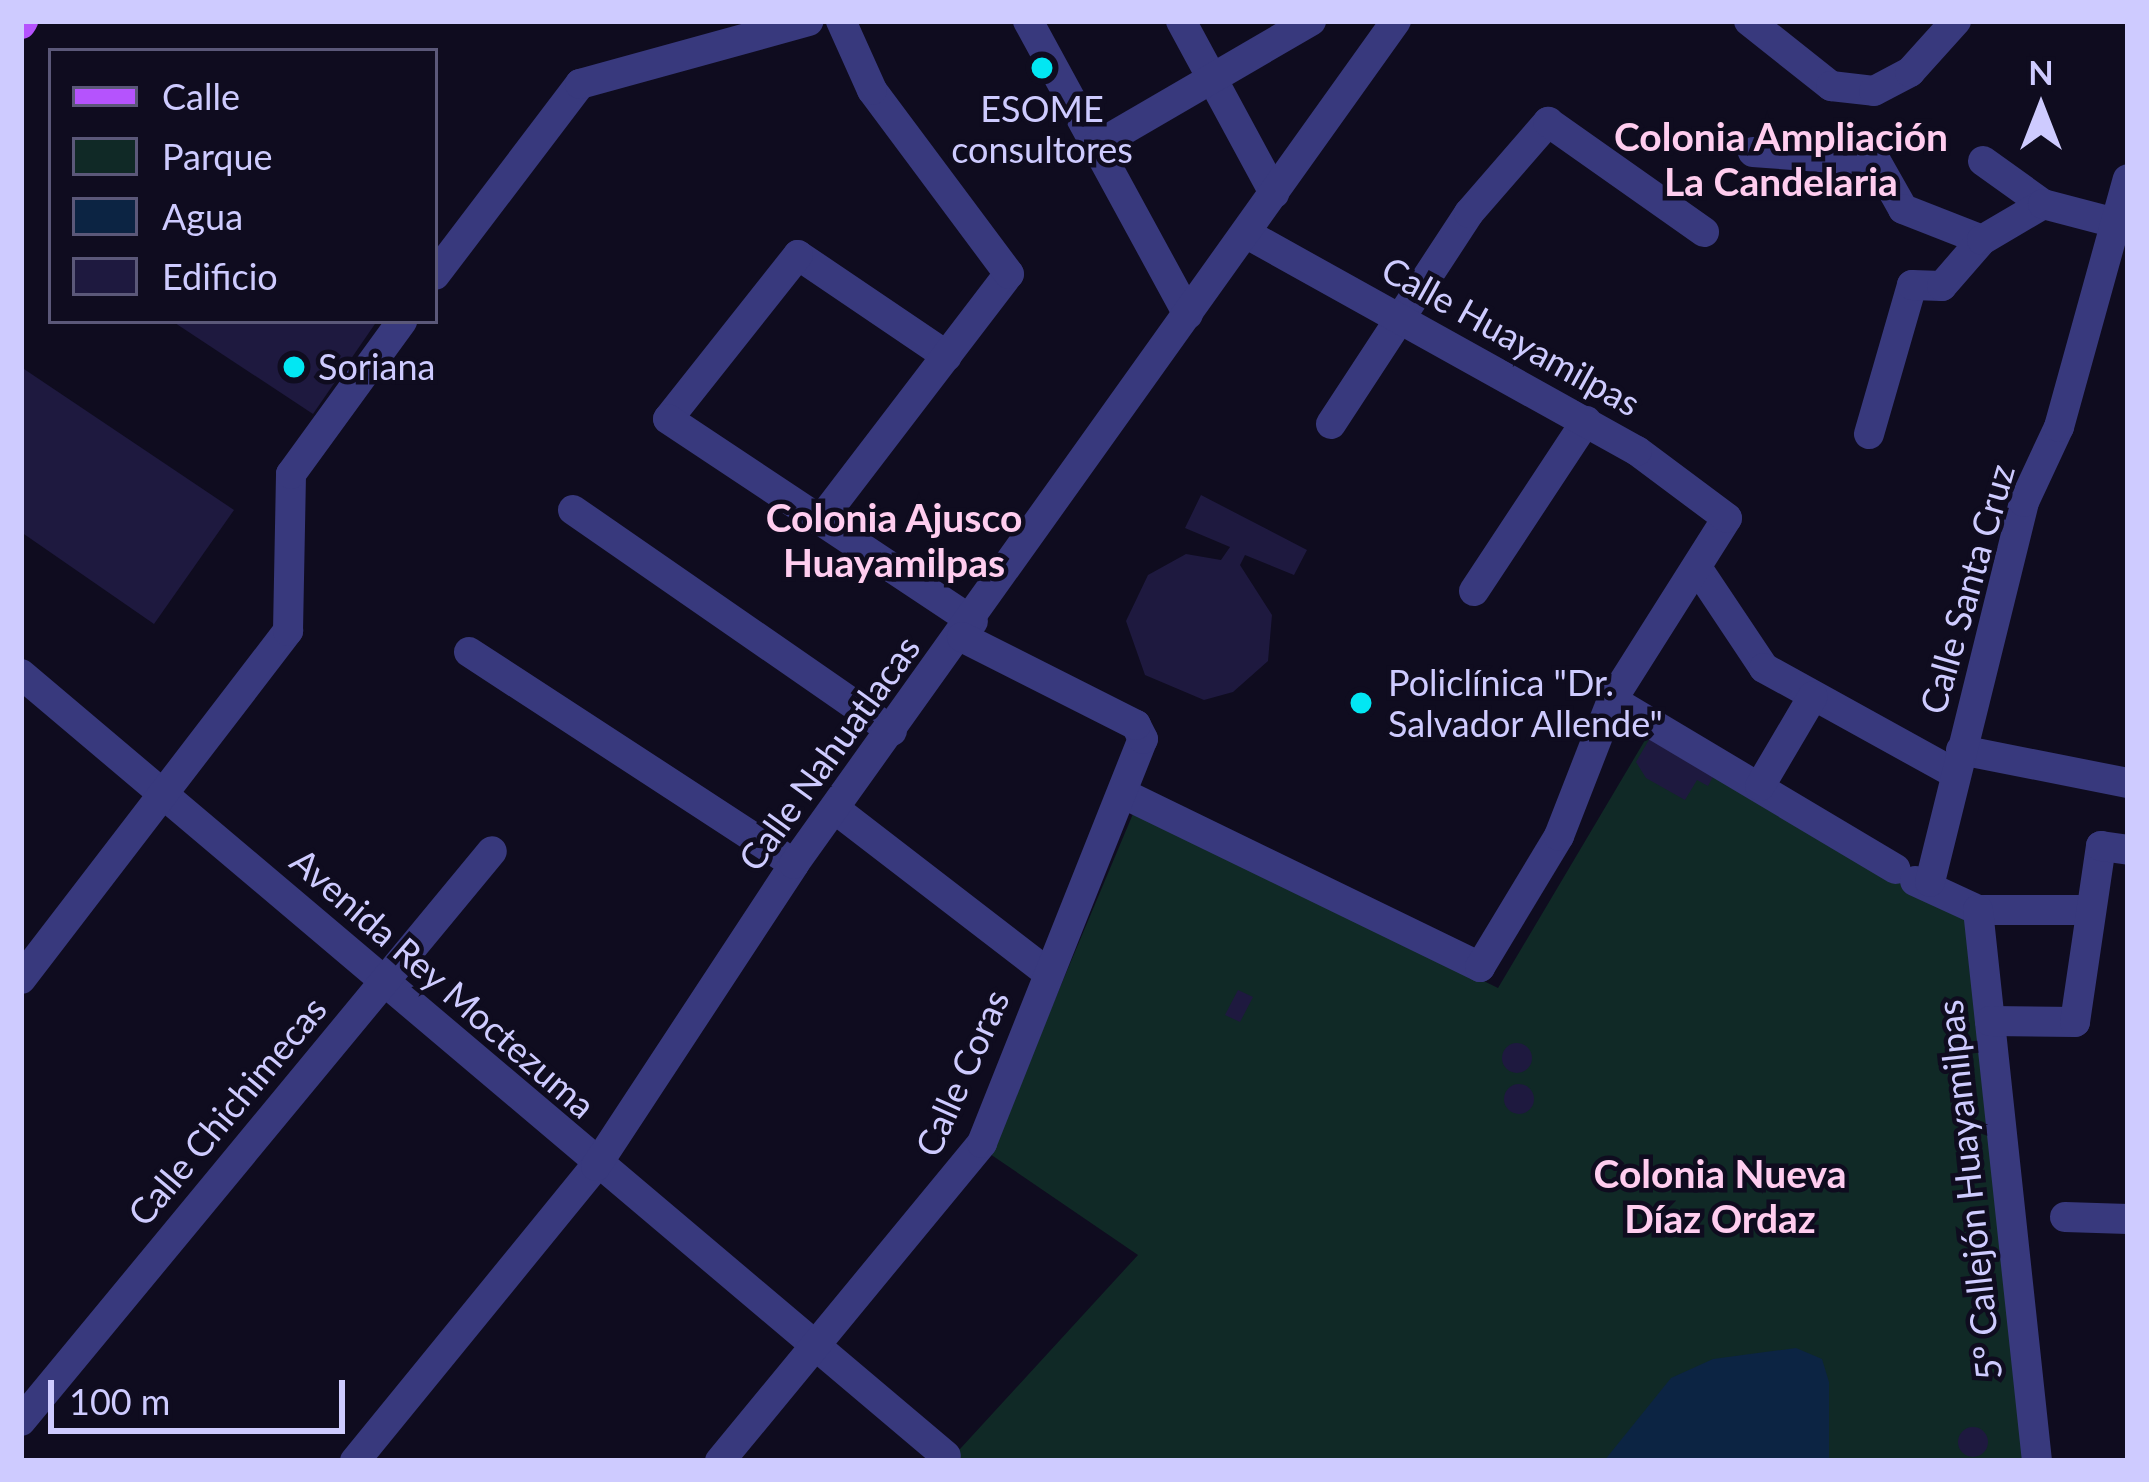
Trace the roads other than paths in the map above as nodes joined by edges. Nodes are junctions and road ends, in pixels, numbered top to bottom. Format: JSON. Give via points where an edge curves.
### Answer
{"nodes":[{"id":1,"x":697,"y":21,"type":"edge"},
{"id":2,"x":808,"y":21,"type":"edge"},
{"id":3,"x":841,"y":21,"type":"edge"},
{"id":4,"x":1028,"y":21,"type":"edge"},
{"id":5,"x":1181,"y":21,"type":"edge"},
{"id":6,"x":1311,"y":21,"type":"edge"},
{"id":7,"x":1396,"y":21,"type":"edge"},
{"id":8,"x":1749,"y":21,"type":"edge"},
{"id":9,"x":1956,"y":21,"type":"edge"},
{"id":10,"x":677,"y":50,"type":"junction"},
{"id":11,"x":1213,"y":82,"type":"junction"},
{"id":12,"x":1096,"y":146,"type":"junction"},
{"id":13,"x":1753,"y":152,"type":"dead end"},
{"id":14,"x":1983,"y":161,"type":"dead end"},
{"id":15,"x":2128,"y":179,"type":"edge"},
{"id":16,"x":1274,"y":193,"type":"junction"},
{"id":17,"x":2043,"y":205,"type":"junction"},
{"id":18,"x":2116,"y":224,"type":"junction"},
{"id":19,"x":1704,"y":232,"type":"dead end"},
{"id":20,"x":1246,"y":234,"type":"junction"},
{"id":21,"x":1982,"y":240,"type":"junction"},
{"id":22,"x":2116,"y":268,"type":"edge"},
{"id":23,"x":438,"y":271,"type":"edge"},
{"id":24,"x":1188,"y":314,"type":"junction"},
{"id":25,"x":1402,"y":320,"type":"junction"},
{"id":26,"x":400,"y":324,"type":"edge"},
{"id":27,"x":947,"y":356,"type":"junction"},
{"id":28,"x":1586,"y":421,"type":"junction"},
{"id":29,"x":1331,"y":424,"type":"dead end"},
{"id":30,"x":1869,"y":434,"type":"dead end"},
{"id":31,"x":573,"y":510,"type":"dead end"},
{"id":32,"x":820,"y":521,"type":"junction"},
{"id":33,"x":1700,"y":572,"type":"junction"},
{"id":34,"x":1474,"y":592,"type":"dead end"},
{"id":35,"x":968,"y":629,"type":"junction"},
{"id":36,"x":469,"y":652,"type":"dead end"},
{"id":37,"x":21,"y":674,"type":"edge"},
{"id":38,"x":1814,"y":696,"type":"junction"},
{"id":39,"x":1612,"y":700,"type":"junction"},
{"id":40,"x":892,"y":731,"type":"junction"},
{"id":41,"x":1958,"y":762,"type":"junction"},
{"id":42,"x":2128,"y":783,"type":"edge"},
{"id":43,"x":1760,"y":787,"type":"junction"},
{"id":44,"x":1124,"y":794,"type":"junction"},
{"id":45,"x":169,"y":798,"type":"junction"},
{"id":46,"x":835,"y":809,"type":"junction"},
{"id":47,"x":2114,"y":848,"type":"edge"},
{"id":48,"x":492,"y":851,"type":"dead end"},
{"id":49,"x":794,"y":864,"type":"junction"},
{"id":50,"x":1913,"y":878,"type":"junction"},
{"id":51,"x":1978,"y":910,"type":"junction"},
{"id":52,"x":2090,"y":910,"type":"junction"},
{"id":53,"x":1048,"y":973,"type":"junction"},
{"id":54,"x":21,"y":979,"type":"edge"},
{"id":55,"x":384,"y":982,"type":"junction"},
{"id":56,"x":1990,"y":1021,"type":"junction"},
{"id":57,"x":596,"y":1166,"type":"junction"},
{"id":58,"x":2065,"y":1217,"type":"dead end"},
{"id":59,"x":2128,"y":1219,"type":"edge"},
{"id":60,"x":818,"y":1346,"type":"junction"},
{"id":61,"x":21,"y":1421,"type":"edge"},
{"id":62,"x":946,"y":1456,"type":"dead end"},
{"id":63,"x":355,"y":1461,"type":"edge"},
{"id":64,"x":720,"y":1461,"type":"edge"},
{"id":65,"x":2037,"y":1461,"type":"edge"}],
"edges":[{"from":1,"to":10,"type":"street"},
{"from":2,"to":10,"type":"street"},
{"from":3,"to":27,"type":"street","via":[[872,90],[1009,274]]},
{"from":4,"to":12,"type":"street"},
{"from":5,"to":11,"type":"street"},
{"from":6,"to":11,"type":"street"},
{"from":7,"to":16,"type":"street","name":"Calle Nahuatlacas"},
{"from":8,"to":9,"type":"street","via":[[1831,86],[1874,92],[1910,72]]},
{"from":10,"to":23,"type":"street","via":[[580,84]]},
{"from":11,"to":12,"type":"street"},
{"from":11,"to":16,"type":"street"},
{"from":12,"to":24,"type":"street"},
{"from":13,"to":21,"type":"street","via":[[1876,160],[1903,209]]},
{"from":14,"to":17,"type":"street"},
{"from":15,"to":18,"type":"street","name":"Calle Santa Cruz"},
{"from":16,"to":20,"type":"street","name":"Calle Nahuatlacas"},
{"from":17,"to":18,"type":"street"},
{"from":17,"to":21,"type":"street"},
{"from":18,"to":22,"type":"street","name":"Calle Santa Cruz"},
{"from":19,"to":25,"type":"street","via":[[1548,122],[1469,213]]},
{"from":20,"to":24,"type":"street","name":"Calle Nahuatlacas"},
{"from":20,"to":25,"type":"street","name":"Calle Huayamilpas"},
{"from":21,"to":30,"type":"street","via":[[1942,286],[1912,285]]},
{"from":22,"to":41,"type":"street","name":"Calle Santa Cruz","via":[[2024,502]]},
{"from":24,"to":35,"type":"street","name":"Calle Nahuatlacas"},
{"from":25,"to":28,"type":"street","name":"Calle Huayamilpas"},
{"from":25,"to":29,"type":"street"},
{"from":26,"to":45,"type":"street","via":[[291,473],[288,631]]},
{"from":27,"to":32,"type":"street"},
{"from":27,"to":32,"type":"street","via":[[798,255],[668,419]]},
{"from":28,"to":33,"type":"street","name":"Calle Huayamilpas","via":[[1711,496],[1727,518]]},
{"from":28,"to":34,"type":"street"},
{"from":31,"to":40,"type":"street"},
{"from":32,"to":35,"type":"street"},
{"from":33,"to":38,"type":"street","via":[[1764,668]]},
{"from":33,"to":39,"type":"street"},
{"from":35,"to":40,"type":"street","name":"Calle Nahuatlacas"},
{"from":35,"to":44,"type":"street","name":"Calle Coras","via":[[1136,725],[1143,739]]},
{"from":36,"to":49,"type":"street"},
{"from":37,"to":45,"type":"street","name":"Avenida Rey Moctezuma"},
{"from":38,"to":41,"type":"street"},
{"from":38,"to":43,"type":"street"},
{"from":39,"to":43,"type":"street"},
{"from":39,"to":44,"type":"street","via":[[1559,836],[1480,967]]},
{"from":40,"to":46,"type":"street","name":"Calle Nahuatlacas"},
{"from":41,"to":42,"type":"street"},
{"from":41,"to":50,"type":"street","name":"Calle Santa Cruz"},
{"from":43,"to":50,"type":"street"},
{"from":44,"to":53,"type":"street","name":"Calle Coras"},
{"from":45,"to":54,"type":"street"},
{"from":45,"to":55,"type":"street","name":"Avenida Rey Moctezuma"},
{"from":46,"to":49,"type":"street","name":"Calle Nahuatlacas"},
{"from":46,"to":53,"type":"street"},
{"from":47,"to":52,"type":"street"},
{"from":48,"to":55,"type":"street","name":"Calle Chichimecas"},
{"from":49,"to":57,"type":"street","name":"Calle Nahuatlacas"},
{"from":50,"to":51,"type":"street"},
{"from":51,"to":52,"type":"street"},
{"from":51,"to":56,"type":"street","name":"5º Callejón Huayamilpas"},
{"from":52,"to":56,"type":"street","via":[[2075,1022]]},
{"from":53,"to":60,"type":"street","name":"Calle Coras","via":[[982,1143]]},
{"from":55,"to":57,"type":"street","name":"Avenida Rey Moctezuma"},
{"from":55,"to":61,"type":"street","name":"Calle Chichimecas"},
{"from":56,"to":65,"type":"street","name":"5º Callejón Huayamilpas"},
{"from":57,"to":60,"type":"street","name":"Avenida Rey Moctezuma"},
{"from":57,"to":63,"type":"street","name":"Calle Nahuatlacas"},
{"from":58,"to":59,"type":"street"},
{"from":60,"to":62,"type":"street","name":"Avenida Rey Moctezuma"},
{"from":60,"to":64,"type":"street","name":"Calle Coras"}]}
